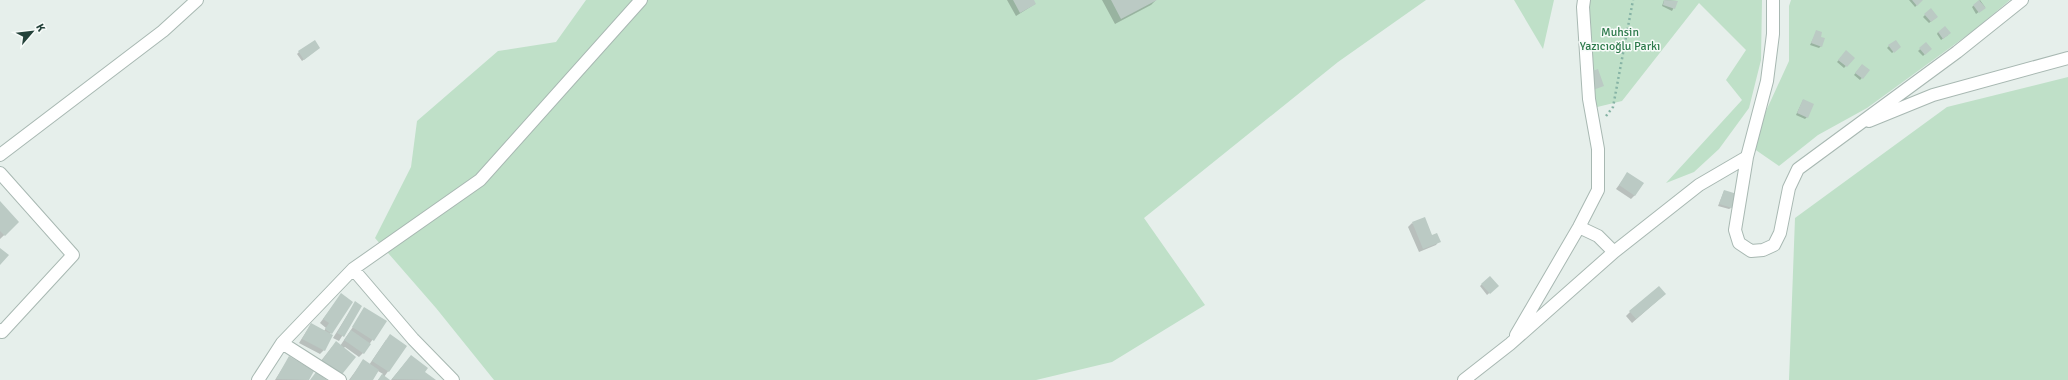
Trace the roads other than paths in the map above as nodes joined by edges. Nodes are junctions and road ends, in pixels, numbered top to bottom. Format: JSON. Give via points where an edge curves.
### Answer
{"nodes":[{"id":1,"x":197,"y":0,"type":"edge"},
{"id":2,"x":641,"y":0,"type":"edge"},
{"id":3,"x":1584,"y":0,"type":"edge"},
{"id":4,"x":1773,"y":0,"type":"edge"},
{"id":5,"x":2022,"y":0,"type":"edge"},
{"id":6,"x":2068,"y":58,"type":"edge"},
{"id":7,"x":1852,"y":128,"type":"junction"},
{"id":8,"x":0,"y":155,"type":"edge"},
{"id":9,"x":1747,"y":157,"type":"junction"},
{"id":10,"x":0,"y":174,"type":"edge"},
{"id":11,"x":1579,"y":227,"type":"junction"},
{"id":12,"x":1614,"y":252,"type":"junction"},
{"id":13,"x":353,"y":269,"type":"junction"},
{"id":14,"x":0,"y":330,"type":"edge"},
{"id":15,"x":282,"y":343,"type":"junction"},
{"id":16,"x":1510,"y":344,"type":"junction"},
{"id":17,"x":258,"y":380,"type":"edge"},
{"id":18,"x":340,"y":380,"type":"edge"},
{"id":19,"x":453,"y":380,"type":"edge"},
{"id":20,"x":1464,"y":380,"type":"edge"}],
"edges":[{"from":1,"to":8,"type":"street","via":[[163,31]]},
{"from":2,"to":13,"type":"street","via":[[480,180]]},
{"from":3,"to":11,"type":"street","via":[[1589,99],[1598,149],[1598,190]]},
{"from":4,"to":9,"type":"street","via":[[1773,34],[1767,81]]},
{"from":5,"to":7,"type":"street","via":[[1957,52]]},
{"from":6,"to":7,"type":"street","via":[[1933,95]]},
{"from":7,"to":9,"type":"street","via":[[1798,169],[1789,188],[1780,234],[1774,244],[1763,250],[1751,251],[1739,243],[1735,230]]},
{"from":9,"to":12,"type":"street","via":[[1699,185]]},
{"from":10,"to":14,"type":"street","via":[[72,255],[2,332]]},
{"from":11,"to":12,"type":"street","via":[[1598,236]]},
{"from":11,"to":16,"type":"street"},
{"from":12,"to":16,"type":"street"},
{"from":13,"to":15,"type":"street"},
{"from":13,"to":19,"type":"street","via":[[413,339]]},
{"from":15,"to":17,"type":"street"},
{"from":15,"to":18,"type":"street"},
{"from":16,"to":20,"type":"street"}]}
